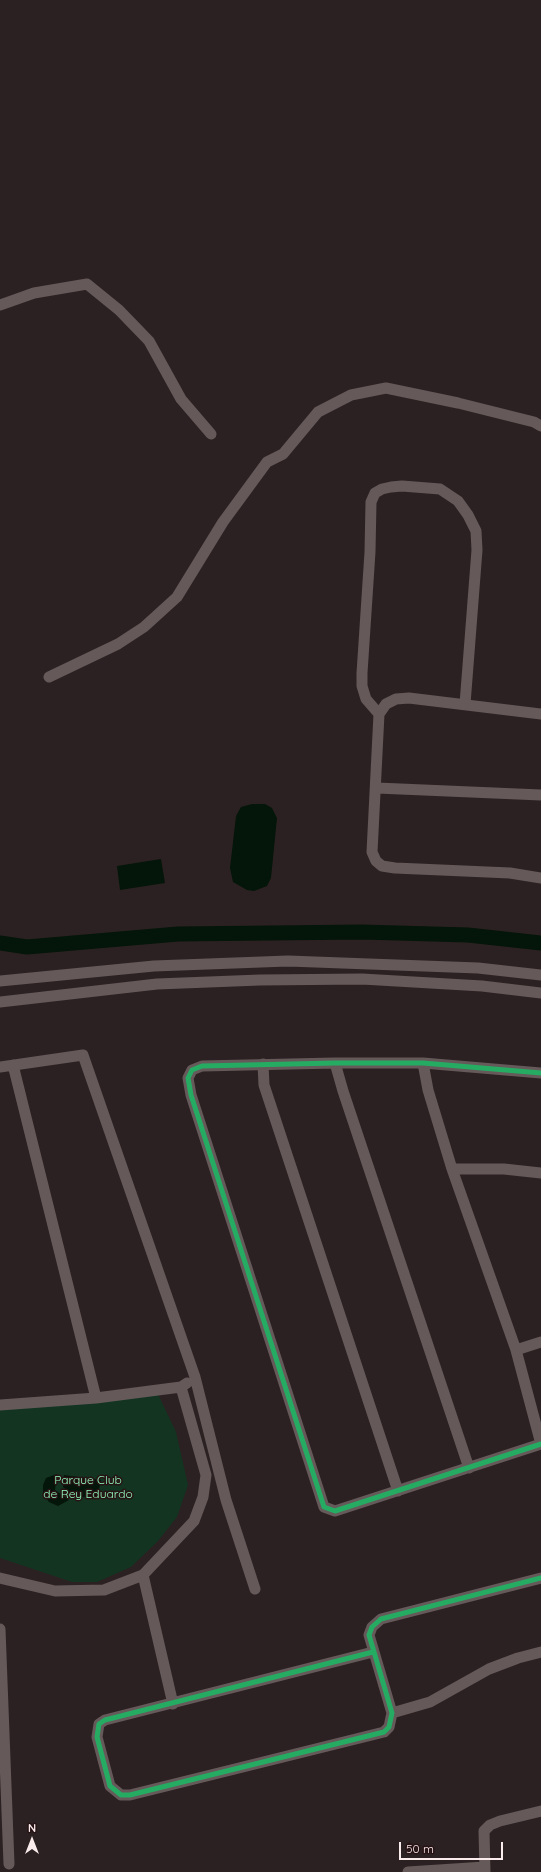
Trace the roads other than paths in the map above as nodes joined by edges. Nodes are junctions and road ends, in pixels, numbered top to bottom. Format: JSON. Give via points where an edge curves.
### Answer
{"nodes":[{"id":1,"x":0,"y":305,"type":"edge"},
{"id":2,"x":541,"y":426,"type":"edge"},
{"id":3,"x":211,"y":434,"type":"dead end"},
{"id":4,"x":49,"y":677,"type":"dead end"},
{"id":5,"x":465,"y":704,"type":"junction"},
{"id":6,"x":380,"y":714,"type":"junction"},
{"id":7,"x":541,"y":714,"type":"edge"},
{"id":8,"x":377,"y":788,"type":"junction"},
{"id":9,"x":541,"y":795,"type":"edge"},
{"id":10,"x":541,"y":878,"type":"edge"},
{"id":11,"x":541,"y":976,"type":"edge"},
{"id":12,"x":0,"y":981,"type":"edge"},
{"id":13,"x":541,"y":993,"type":"edge"},
{"id":14,"x":0,"y":1002,"type":"edge"},
{"id":15,"x":335,"y":1063,"type":"junction"},
{"id":16,"x":423,"y":1063,"type":"junction"},
{"id":17,"x":263,"y":1064,"type":"junction"},
{"id":18,"x":13,"y":1065,"type":"junction"},
{"id":19,"x":0,"y":1067,"type":"edge"},
{"id":20,"x":541,"y":1073,"type":"edge"},
{"id":21,"x":452,"y":1169,"type":"junction"},
{"id":22,"x":541,"y":1173,"type":"edge"},
{"id":23,"x":541,"y":1342,"type":"edge"},
{"id":24,"x":516,"y":1350,"type":"junction"},
{"id":25,"x":195,"y":1377,"type":"junction"},
{"id":26,"x":181,"y":1387,"type":"junction"},
{"id":27,"x":96,"y":1398,"type":"junction"},
{"id":28,"x":0,"y":1405,"type":"edge"},
{"id":29,"x":541,"y":1444,"type":"edge"},
{"id":30,"x":469,"y":1468,"type":"junction"},
{"id":31,"x":398,"y":1491,"type":"junction"},
{"id":32,"x":143,"y":1575,"type":"junction"},
{"id":33,"x":0,"y":1578,"type":"edge"},
{"id":34,"x":541,"y":1578,"type":"edge"},
{"id":35,"x":255,"y":1589,"type":"dead end"},
{"id":36,"x":0,"y":1628,"type":"edge"},
{"id":37,"x":373,"y":1652,"type":"junction"},
{"id":38,"x":541,"y":1652,"type":"edge"},
{"id":39,"x":173,"y":1704,"type":"junction"},
{"id":40,"x":392,"y":1713,"type":"junction"},
{"id":41,"x":3,"y":1769,"type":"edge"},
{"id":42,"x":541,"y":1811,"type":"edge"},
{"id":43,"x":9,"y":1864,"type":"dead end"},
{"id":44,"x":485,"y":1870,"type":"edge"},
{"id":45,"x":408,"y":1872,"type":"edge"}],
"edges":[{"from":1,"to":3,"type":"street","via":[[34,293],[87,284],[119,310],[149,340],[181,399]]},
{"from":2,"to":4,"type":"street","via":[[534,422],[386,388],[351,395],[318,412],[283,454],[266,462],[223,522],[177,597],[144,627],[118,644]]},
{"from":5,"to":6,"type":"street","via":[[396,699],[386,704]]},
{"from":5,"to":6,"type":"street","via":[[477,550],[476,531],[458,501],[440,489],[402,486],[382,488],[375,493],[371,502],[362,673],[366,699]]},
{"from":5,"to":7,"type":"street"},
{"from":6,"to":8,"type":"street"},
{"from":8,"to":9,"type":"street"},
{"from":8,"to":10,"type":"street","via":[[372,852],[382,866],[510,873]]},
{"from":11,"to":12,"type":"street","via":[[478,968],[288,961],[154,966]]},
{"from":13,"to":14,"type":"street","via":[[482,986],[362,979],[260,980],[157,984]]},
{"from":15,"to":16,"type":"street"},
{"from":15,"to":17,"type":"street"},
{"from":15,"to":30,"type":"street"},
{"from":16,"to":20,"type":"street"},
{"from":16,"to":21,"type":"street","via":[[428,1090]]},
{"from":17,"to":31,"type":"street","via":[[264,1085]]},
{"from":17,"to":31,"type":"street","via":[[197,1067],[188,1078],[191,1095],[322,1504],[327,1509],[335,1511]]},
{"from":18,"to":19,"type":"street"},
{"from":18,"to":25,"type":"street","via":[[83,1055]]},
{"from":18,"to":27,"type":"street"},
{"from":21,"to":22,"type":"street","via":[[504,1169]]},
{"from":21,"to":24,"type":"street"},
{"from":23,"to":24,"type":"street"},
{"from":24,"to":29,"type":"street"},
{"from":25,"to":26,"type":"street"},
{"from":25,"to":35,"type":"street","via":[[226,1500]]},
{"from":26,"to":27,"type":"street"},
{"from":26,"to":32,"type":"street","via":[[206,1475],[203,1497],[194,1521]]},
{"from":27,"to":28,"type":"street"},
{"from":29,"to":30,"type":"street"},
{"from":30,"to":31,"type":"street"},
{"from":32,"to":33,"type":"street","via":[[104,1590],[55,1592]]},
{"from":32,"to":39,"type":"street"},
{"from":34,"to":37,"type":"street","via":[[381,1619],[372,1627],[369,1636]]},
{"from":36,"to":41,"type":"street"},
{"from":37,"to":39,"type":"street"},
{"from":37,"to":40,"type":"street"},
{"from":38,"to":40,"type":"street","via":[[489,1669],[430,1702]]},
{"from":39,"to":40,"type":"street","via":[[105,1720],[99,1724],[97,1737],[110,1786],[115,1792],[130,1795],[384,1732],[389,1727]]},
{"from":41,"to":43,"type":"street"},
{"from":42,"to":44,"type":"street","via":[[490,1825],[484,1831]]},
{"from":44,"to":45,"type":"street"}]}
